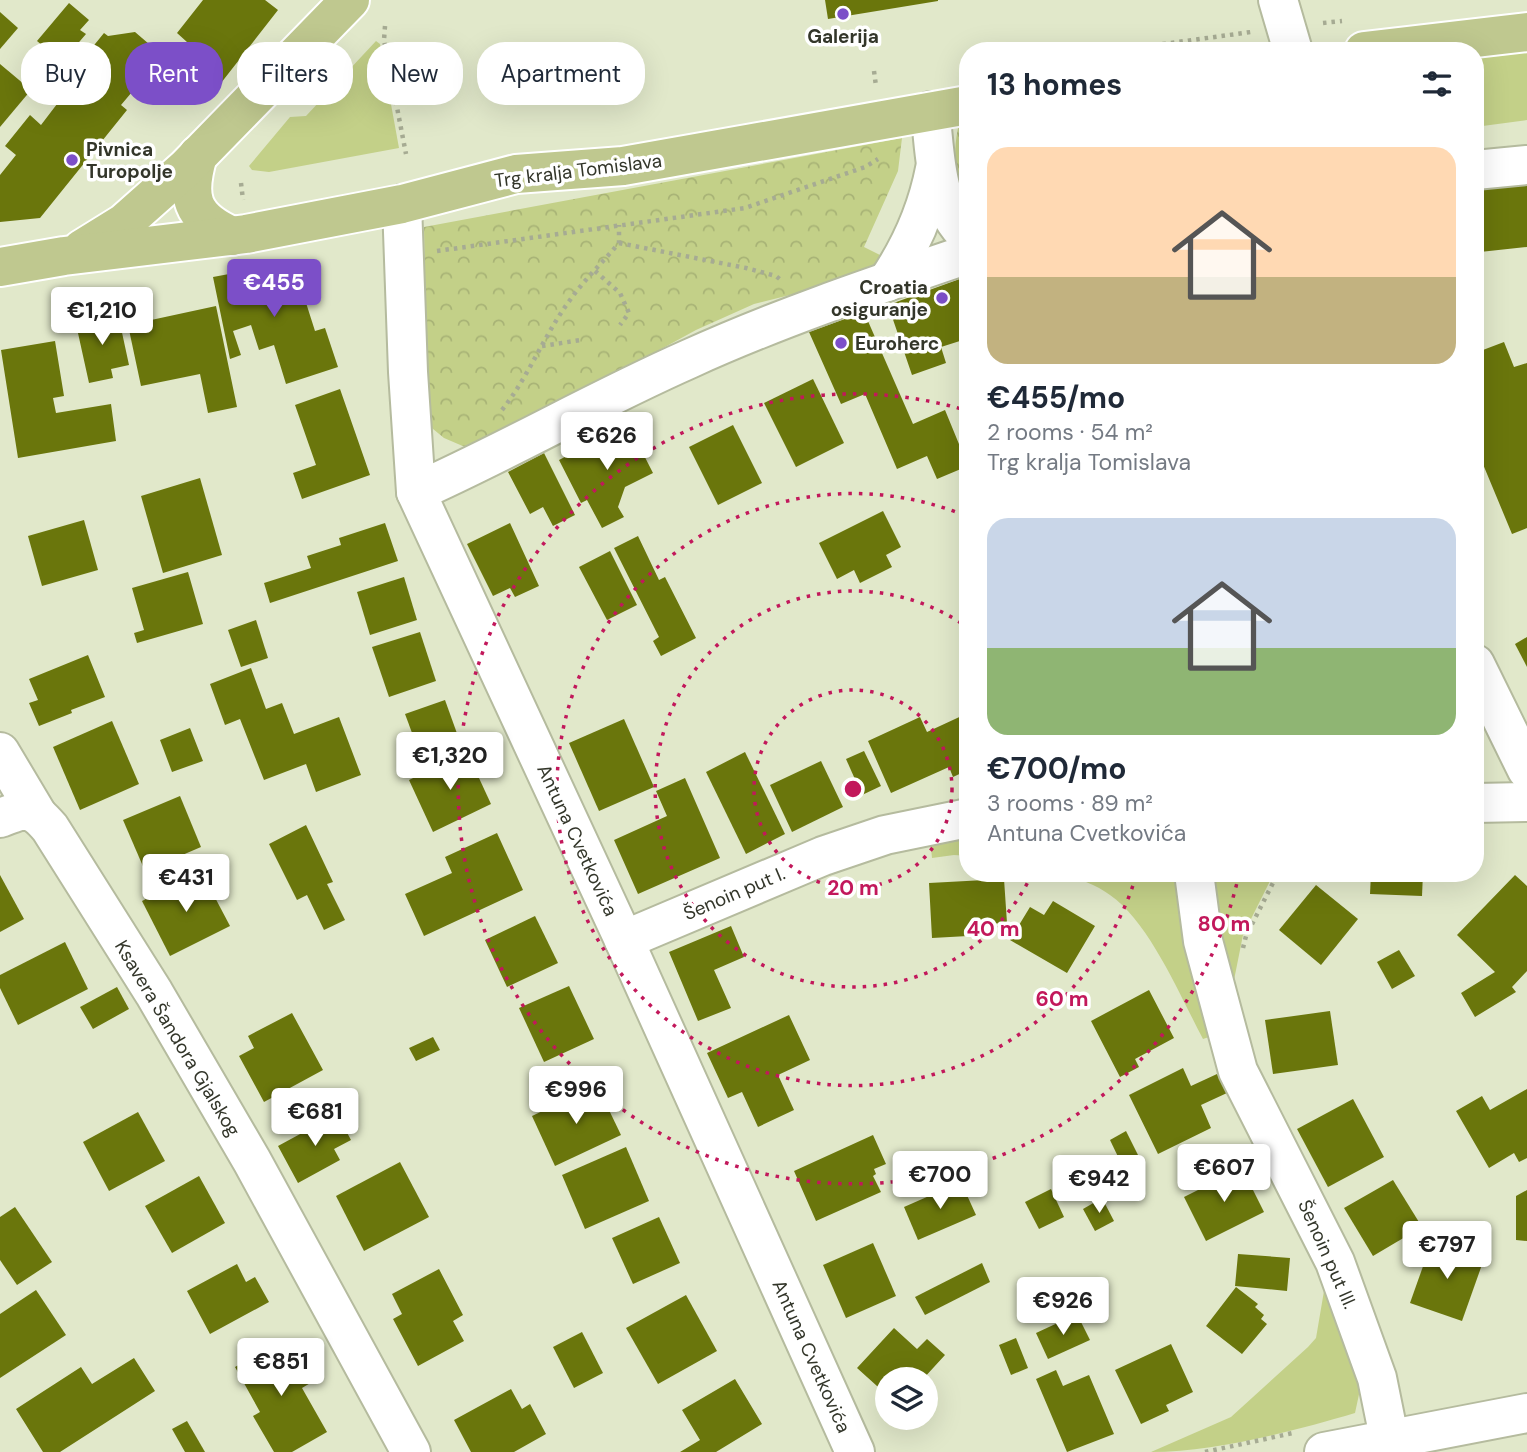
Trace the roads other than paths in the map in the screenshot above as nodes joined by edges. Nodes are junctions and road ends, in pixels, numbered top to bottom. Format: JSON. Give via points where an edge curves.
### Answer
{"nodes":[{"id":1,"x":350,"y":0,"type":"edge"},
{"id":2,"x":1278,"y":0,"type":"edge"},
{"id":3,"x":1527,"y":32,"type":"edge"},
{"id":4,"x":1290,"y":42,"type":"edge"},
{"id":5,"x":1441,"y":42,"type":"edge"},
{"id":6,"x":959,"y":106,"type":"edge"},
{"id":7,"x":930,"y":111,"type":"junction"},
{"id":8,"x":198,"y":155,"type":"junction"},
{"id":9,"x":1527,"y":165,"type":"edge"},
{"id":10,"x":936,"y":167,"type":"junction"},
{"id":11,"x":1484,"y":169,"type":"edge"},
{"id":12,"x":402,"y":204,"type":"junction"},
{"id":13,"x":237,"y":221,"type":"junction"},
{"id":14,"x":959,"y":226,"type":"edge"},
{"id":15,"x":64,"y":256,"type":"junction"},
{"id":16,"x":959,"y":257,"type":"edge"},
{"id":17,"x":0,"y":267,"type":"edge"},
{"id":18,"x":887,"y":282,"type":"junction"},
{"id":19,"x":416,"y":492,"type":"junction"},
{"id":20,"x":1484,"y":682,"type":"edge"},
{"id":21,"x":0,"y":752,"type":"edge"},
{"id":22,"x":1527,"y":770,"type":"edge"},
{"id":23,"x":1527,"y":802,"type":"edge"},
{"id":24,"x":1484,"y":803,"type":"edge"},
{"id":25,"x":37,"y":814,"type":"junction"},
{"id":26,"x":0,"y":818,"type":"edge"},
{"id":27,"x":959,"y":820,"type":"edge"},
{"id":28,"x":1195,"y":882,"type":"edge"},
{"id":29,"x":624,"y":940,"type":"junction"},
{"id":30,"x":1527,"y":1413,"type":"edge"},
{"id":31,"x":1311,"y":1442,"type":"edge"},
{"id":32,"x":1392,"y":1446,"type":"edge"},
{"id":33,"x":411,"y":1452,"type":"edge"},
{"id":34,"x":855,"y":1452,"type":"edge"}],
"edges":[{"from":1,"to":8,"type":"main road"},
{"from":2,"to":4,"type":"street"},
{"from":3,"to":5,"type":"main road"},
{"from":6,"to":7,"type":"main road","name":"Trg kralja Tomislava"},
{"from":7,"to":10,"type":"street"},
{"from":7,"to":12,"type":"main road","name":"Trg kralja Tomislava","via":[[623,166],[516,174]]},
{"from":8,"to":13,"type":"main road","via":[[192,180],[197,212],[206,222]]},
{"from":8,"to":15,"type":"main road","via":[[124,223]]},
{"from":9,"to":11,"type":"street"},
{"from":10,"to":14,"type":"street","via":[[945,207]]},
{"from":10,"to":18,"type":"street","via":[[913,238]]},
{"from":12,"to":13,"type":"main road","name":"Trg kralja Tomislava"},
{"from":12,"to":19,"type":"street","name":"Antuna Cvetkovića"},
{"from":13,"to":15,"type":"main road","name":"Trg kralja Tomislava"},
{"from":15,"to":17,"type":"main road"},
{"from":16,"to":18,"type":"street"},
{"from":18,"to":19,"type":"street","via":[[688,359]]},
{"from":19,"to":29,"type":"street","name":"Antuna Cvetkovića"},
{"from":20,"to":22,"type":"street"},
{"from":21,"to":25,"type":"street","name":"Ksavera Šandora Gjalskog"},
{"from":23,"to":24,"type":"street"},
{"from":25,"to":26,"type":"street","via":[[26,811]]},
{"from":25,"to":33,"type":"street","name":"Ksavera Šandora Gjalskog","via":[[154,993]]},
{"from":27,"to":29,"type":"street","name":"Šenoin put I.","via":[[895,833],[822,856]]},
{"from":28,"to":32,"type":"street","name":"Šenoin put III.","via":[[1203,941],[1238,1070],[1335,1262],[1377,1378]]},
{"from":29,"to":34,"type":"street","name":"Antuna Cvetkovića"},
{"from":30,"to":32,"type":"street"},
{"from":31,"to":32,"type":"street"}]}
